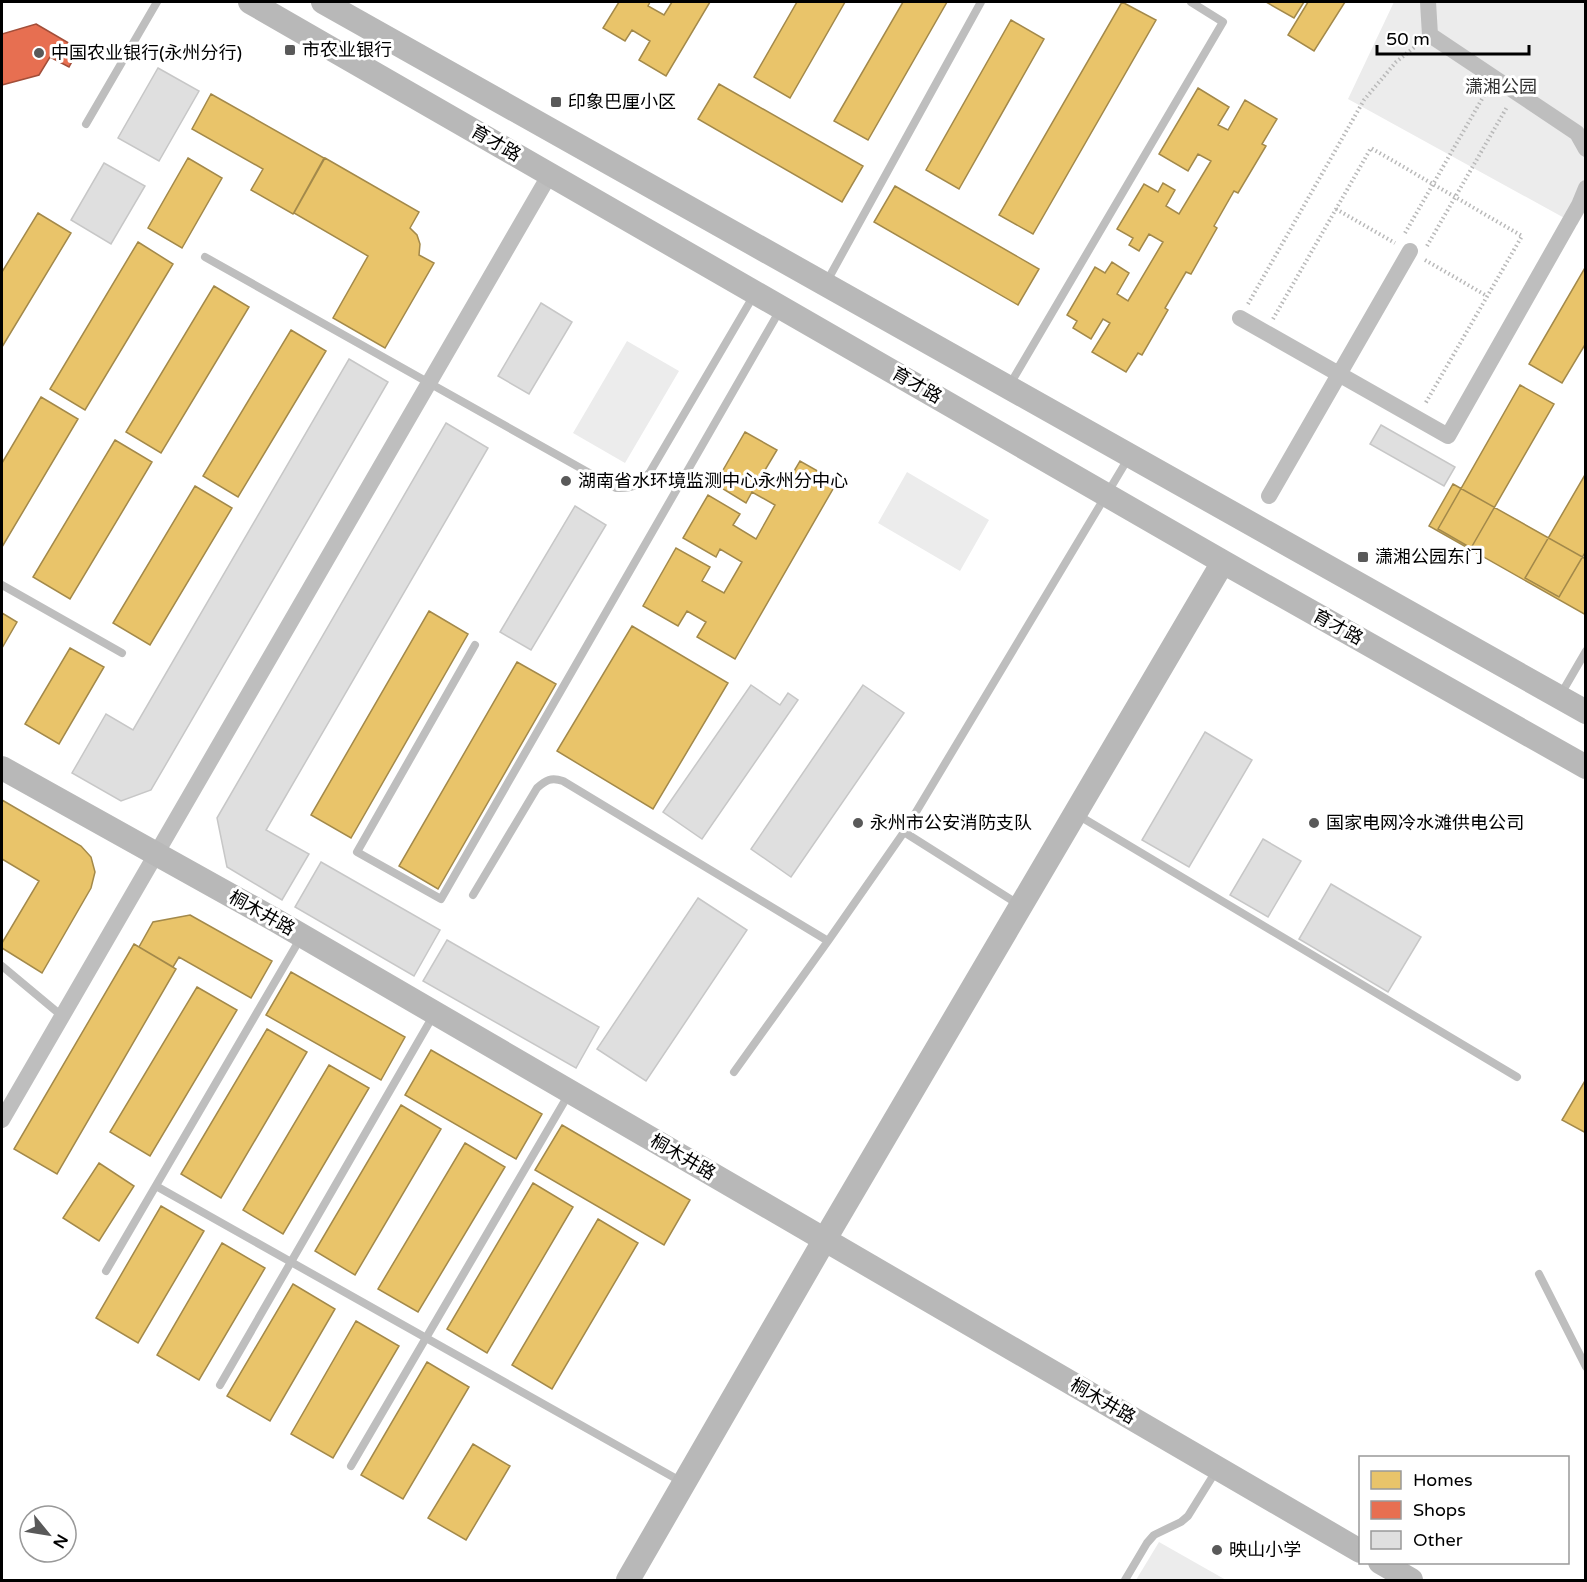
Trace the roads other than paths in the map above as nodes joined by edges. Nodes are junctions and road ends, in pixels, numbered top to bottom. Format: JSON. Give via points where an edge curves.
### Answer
{"nodes":[{"id":1,"x":157,"y":2,"type":"edge"},
{"id":2,"x":250,"y":2,"type":"edge"},
{"id":3,"x":981,"y":2,"type":"edge"},
{"id":4,"x":1191,"y":2,"type":"edge"},
{"id":5,"x":1428,"y":2,"type":"edge"},
{"id":6,"x":335,"y":4,"type":"edge"},
{"id":7,"x":86,"y":124,"type":"dead end"},
{"id":8,"x":1586,"y":149,"type":"edge"},
{"id":9,"x":550,"y":174,"type":"junction"},
{"id":10,"x":1586,"y":188,"type":"edge"},
{"id":11,"x":1410,"y":251,"type":"road end"},
{"id":12,"x":205,"y":257,"type":"dead end"},
{"id":13,"x":826,"y":284,"type":"junction"},
{"id":14,"x":756,"y":292,"type":"junction"},
{"id":15,"x":782,"y":308,"type":"junction"},
{"id":16,"x":1240,"y":318,"type":"road end"},
{"id":17,"x":1339,"y":374,"type":"junction"},
{"id":18,"x":429,"y":382,"type":"junction"},
{"id":19,"x":1009,"y":387,"type":"junction"},
{"id":20,"x":1130,"y":454,"type":"junction"},
{"id":21,"x":1106,"y":495,"type":"junction"},
{"id":22,"x":1269,"y":496,"type":"dead end"},
{"id":23,"x":1222,"y":562,"type":"junction"},
{"id":24,"x":2,"y":585,"type":"edge"},
{"id":25,"x":476,"y":645,"type":"dead end"},
{"id":26,"x":1586,"y":651,"type":"edge"},
{"id":27,"x":122,"y":652,"type":"dead end"},
{"id":28,"x":1559,"y":697,"type":"junction"},
{"id":29,"x":1586,"y":712,"type":"edge"},
{"id":30,"x":1586,"y":766,"type":"edge"},
{"id":31,"x":2,"y":768,"type":"edge"},
{"id":32,"x":1076,"y":814,"type":"junction"},
{"id":33,"x":904,"y":832,"type":"junction"},
{"id":34,"x":156,"y":854,"type":"junction"},
{"id":35,"x":473,"y":895,"type":"dead end"},
{"id":36,"x":1022,"y":906,"type":"junction"},
{"id":37,"x":302,"y":936,"type":"junction"},
{"id":38,"x":828,"y":941,"type":"junction"},
{"id":39,"x":2,"y":966,"type":"edge"},
{"id":40,"x":435,"y":1013,"type":"junction"},
{"id":41,"x":62,"y":1016,"type":"junction"},
{"id":42,"x":734,"y":1072,"type":"dead end"},
{"id":43,"x":1517,"y":1077,"type":"dead end"},
{"id":44,"x":570,"y":1092,"type":"junction"},
{"id":45,"x":2,"y":1120,"type":"edge"},
{"id":46,"x":156,"y":1186,"type":"junction"},
{"id":47,"x":825,"y":1239,"type":"junction"},
{"id":48,"x":291,"y":1262,"type":"junction"},
{"id":49,"x":106,"y":1270,"type":"dead end"},
{"id":50,"x":1539,"y":1274,"type":"dead end"},
{"id":51,"x":425,"y":1339,"type":"junction"},
{"id":52,"x":1586,"y":1367,"type":"edge"},
{"id":53,"x":220,"y":1385,"type":"dead end"},
{"id":54,"x":351,"y":1466,"type":"dead end"},
{"id":55,"x":1217,"y":1468,"type":"junction"},
{"id":56,"x":685,"y":1484,"type":"junction"},
{"id":57,"x":1359,"y":1550,"type":"edge"},
{"id":58,"x":1382,"y":1564,"type":"edge"},
{"id":59,"x":628,"y":1581,"type":"edge"},
{"id":60,"x":1125,"y":1581,"type":"edge"},
{"id":61,"x":1411,"y":1581,"type":"edge"}],
"edges":[{"from":1,"to":7,"type":"lane"},
{"from":2,"to":9,"type":"main road","name":"育才路"},
{"from":3,"to":13,"type":"lane"},
{"from":4,"to":19,"type":"lane","via":[[1223,22]]},
{"from":5,"to":8,"type":"street","via":[[1430,35],[1577,133]]},
{"from":6,"to":13,"type":"main road"},
{"from":9,"to":14,"type":"main road","name":"育才路"},
{"from":9,"to":18,"type":"street"},
{"from":10,"to":17,"type":"street","via":[[1448,436]]},
{"from":11,"to":17,"type":"street"},
{"from":12,"to":18,"type":"lane"},
{"from":13,"to":19,"type":"main road"},
{"from":14,"to":15,"type":"main road","name":"育才路"},
{"from":14,"to":18,"type":"lane","via":[[650,472],[640,484],[629,489],[601,481]]},
{"from":15,"to":21,"type":"main road","name":"育才路"},
{"from":15,"to":25,"type":"lane","via":[[441,899],[357,852]]},
{"from":16,"to":17,"type":"street"},
{"from":17,"to":22,"type":"street"},
{"from":18,"to":34,"type":"street"},
{"from":19,"to":20,"type":"main road"},
{"from":20,"to":21,"type":"lane"},
{"from":20,"to":28,"type":"main road"},
{"from":21,"to":23,"type":"main road","name":"育才路"},
{"from":21,"to":33,"type":"lane"},
{"from":23,"to":30,"type":"main road","name":"育才路"},
{"from":23,"to":32,"type":"main road"},
{"from":24,"to":27,"type":"lane"},
{"from":26,"to":28,"type":"lane"},
{"from":28,"to":29,"type":"main road"},
{"from":31,"to":34,"type":"main road","name":"桐木井路"},
{"from":32,"to":36,"type":"main road"},
{"from":32,"to":43,"type":"lane"},
{"from":33,"to":36,"type":"lane"},
{"from":33,"to":38,"type":"lane"},
{"from":34,"to":37,"type":"main road","name":"桐木井路"},
{"from":34,"to":41,"type":"street"},
{"from":35,"to":38,"type":"lane","via":[[537,788],[553,778]]},
{"from":36,"to":47,"type":"main road"},
{"from":37,"to":40,"type":"main road","name":"桐木井路"},
{"from":37,"to":46,"type":"lane"},
{"from":38,"to":42,"type":"lane"},
{"from":39,"to":41,"type":"lane"},
{"from":40,"to":44,"type":"main road","name":"桐木井路"},
{"from":40,"to":48,"type":"lane"},
{"from":41,"to":45,"type":"street"},
{"from":44,"to":47,"type":"main road","name":"桐木井路"},
{"from":44,"to":51,"type":"lane"},
{"from":46,"to":48,"type":"lane"},
{"from":46,"to":49,"type":"lane"},
{"from":47,"to":55,"type":"main road","name":"桐木井路"},
{"from":47,"to":56,"type":"main road"},
{"from":48,"to":51,"type":"lane"},
{"from":48,"to":53,"type":"lane"},
{"from":50,"to":52,"type":"lane"},
{"from":51,"to":54,"type":"lane"},
{"from":51,"to":56,"type":"lane"},
{"from":55,"to":57,"type":"main road","name":"桐木井路"},
{"from":55,"to":60,"type":"lane","via":[[1188,1516],[1154,1535]]},
{"from":56,"to":59,"type":"main road"},
{"from":58,"to":61,"type":"main road"}]}
